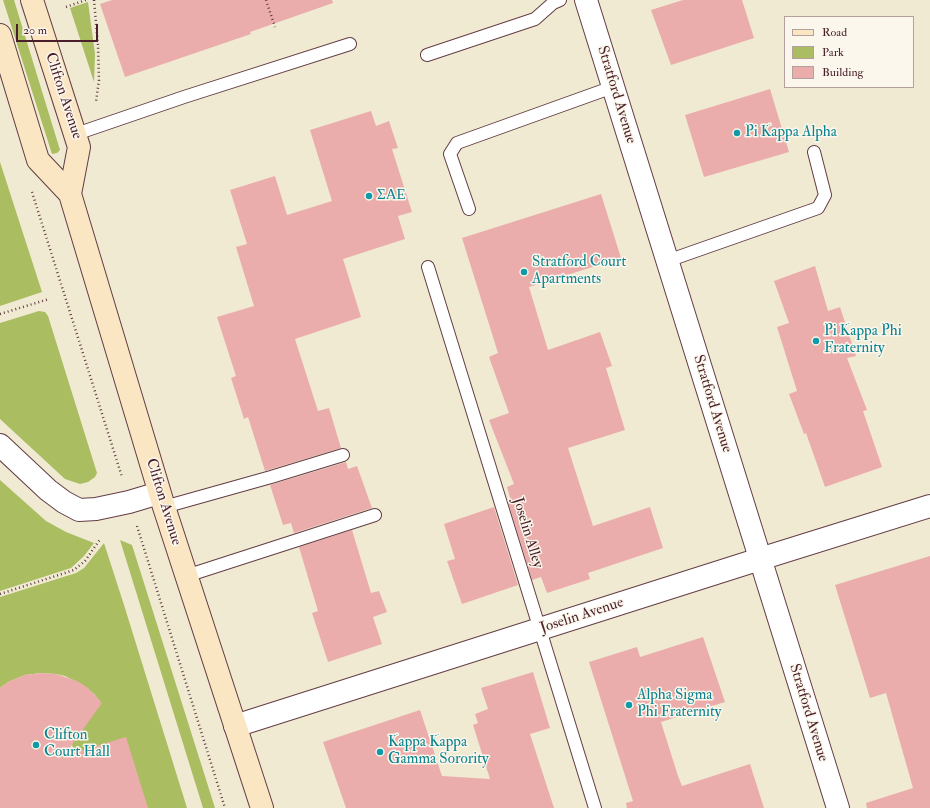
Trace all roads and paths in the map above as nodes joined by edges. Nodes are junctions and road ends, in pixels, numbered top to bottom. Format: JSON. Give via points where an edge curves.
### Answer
{"nodes":[{"id":1,"x":32,"y":0,"type":"edge"},
{"id":2,"x":86,"y":0,"type":"edge"},
{"id":3,"x":94,"y":0,"type":"edge"},
{"id":4,"x":266,"y":0,"type":"edge"},
{"id":5,"x":560,"y":0,"type":"edge"},
{"id":6,"x":586,"y":0,"type":"edge"},
{"id":7,"x":66,"y":7,"type":"dead end"},
{"id":8,"x":275,"y":28,"type":"dead end"},
{"id":9,"x":0,"y":35,"type":"edge"},
{"id":10,"x":350,"y":44,"type":"dead end"},
{"id":11,"x":427,"y":55,"type":"dead end"},
{"id":12,"x":614,"y":87,"type":"junction"},
{"id":13,"x":96,"y":102,"type":"dead end"},
{"id":14,"x":76,"y":134,"type":"junction"},
{"id":15,"x":814,"y":152,"type":"dead end"},
{"id":16,"x":31,"y":186,"type":"dead end"},
{"id":17,"x":70,"y":194,"type":"junction"},
{"id":18,"x":469,"y":209,"type":"dead end"},
{"id":19,"x":667,"y":261,"type":"junction"},
{"id":20,"x":428,"y":267,"type":"dead end"},
{"id":21,"x":49,"y":299,"type":"dead end"},
{"id":22,"x":0,"y":314,"type":"edge"},
{"id":23,"x":0,"y":445,"type":"edge"},
{"id":24,"x":343,"y":455,"type":"dead end"},
{"id":25,"x":161,"y":500,"type":"junction"},
{"id":26,"x":129,"y":502,"type":"junction"},
{"id":27,"x":930,"y":506,"type":"edge"},
{"id":28,"x":376,"y":515,"type":"dead end"},
{"id":29,"x":101,"y":538,"type":"dead end"},
{"id":30,"x":760,"y":559,"type":"junction"},
{"id":31,"x":186,"y":576,"type":"junction"},
{"id":32,"x":0,"y":594,"type":"edge"},
{"id":33,"x":540,"y":630,"type":"junction"},
{"id":34,"x":235,"y":726,"type":"junction"},
{"id":35,"x":225,"y":808,"type":"edge"},
{"id":36,"x":262,"y":808,"type":"edge"},
{"id":37,"x":595,"y":808,"type":"edge"},
{"id":38,"x":838,"y":808,"type":"edge"}],
"edges":[{"from":1,"to":14,"type":"main road","name":"Clifton Avenue"},
{"from":2,"to":7,"type":"path"},
{"from":3,"to":13,"type":"path","via":[[99,80]]},
{"from":4,"to":8,"type":"path"},
{"from":5,"to":11,"type":"lane","via":[[535,19]]},
{"from":6,"to":12,"type":"street","name":"Stratford Avenue"},
{"from":9,"to":17,"type":"main road","name":"Clifton Avenue","via":[[38,160]]},
{"from":10,"to":14,"type":"lane"},
{"from":12,"to":18,"type":"lane","via":[[457,143],[450,154]]},
{"from":12,"to":19,"type":"street","name":"Stratford Avenue"},
{"from":14,"to":17,"type":"main road","name":"Clifton Avenue","via":[[80,147]]},
{"from":15,"to":19,"type":"lane","via":[[825,195],[818,208]]},
{"from":16,"to":26,"type":"path"},
{"from":17,"to":25,"type":"main road","name":"Clifton Avenue"},
{"from":19,"to":30,"type":"street","name":"Stratford Avenue"},
{"from":20,"to":33,"type":"lane","name":"Joselin Alley"},
{"from":21,"to":22,"type":"path"},
{"from":23,"to":26,"type":"street","via":[[48,490],[79,510]]},
{"from":24,"to":25,"type":"lane","via":[[271,477]]},
{"from":25,"to":26,"type":"street"},
{"from":25,"to":31,"type":"main road","name":"Clifton Avenue"},
{"from":26,"to":35,"type":"path"},
{"from":27,"to":30,"type":"street","name":"Joselin Avenue"},
{"from":28,"to":31,"type":"lane"},
{"from":29,"to":32,"type":"path","via":[[85,561],[74,570]]},
{"from":30,"to":33,"type":"street","name":"Joselin Avenue"},
{"from":30,"to":38,"type":"street","name":"Stratford Avenue"},
{"from":31,"to":34,"type":"main road","name":"Clifton Avenue"},
{"from":33,"to":34,"type":"street","name":"Joselin Avenue"},
{"from":33,"to":37,"type":"lane","name":"Joselin Alley"},
{"from":34,"to":36,"type":"main road","name":"Clifton Avenue"}]}
